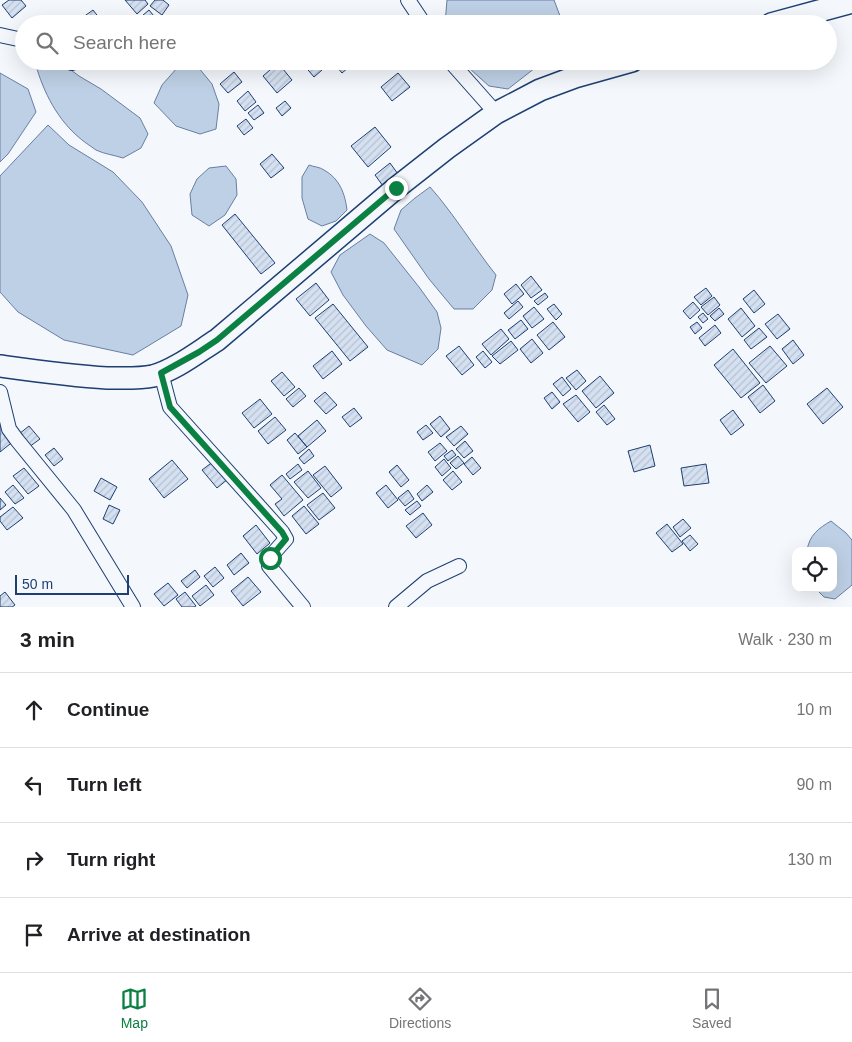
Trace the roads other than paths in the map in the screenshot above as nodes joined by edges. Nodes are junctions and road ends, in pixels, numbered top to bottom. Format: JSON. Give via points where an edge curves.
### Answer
{"nodes":[{"id":1,"x":408,"y":0,"type":"edge"},
{"id":2,"x":852,"y":2,"type":"edge"},
{"id":3,"x":418,"y":15,"type":"edge"},
{"id":4,"x":804,"y":15,"type":"edge"},
{"id":5,"x":0,"y":35,"type":"edge"},
{"id":6,"x":15,"y":38,"type":"edge"},
{"id":7,"x":458,"y":70,"type":"edge"},
{"id":8,"x":600,"y":70,"type":"edge"},
{"id":9,"x":496,"y":113,"type":"junction"},
{"id":10,"x":0,"y":366,"type":"edge"},
{"id":11,"x":161,"y":373,"type":"junction"},
{"id":12,"x":0,"y":392,"type":"edge"},
{"id":13,"x":459,"y":566,"type":"dead end"},
{"id":14,"x":132,"y":607,"type":"edge"},
{"id":15,"x":303,"y":607,"type":"edge"},
{"id":16,"x":396,"y":607,"type":"edge"}],
"edges":[{"from":1,"to":3,"type":"street"},
{"from":2,"to":4,"type":"main road"},
{"from":5,"to":6,"type":"street"},
{"from":7,"to":9,"type":"street"},
{"from":8,"to":9,"type":"main road","via":[[540,90]]},
{"from":9,"to":11,"type":"main road","via":[[396,188],[217,340]]},
{"from":10,"to":11,"type":"main road","via":[[89,377],[122,378]]},
{"from":11,"to":15,"type":"street","via":[[170,407],[282,532],[286,539],[270,558],[268,566]]},
{"from":12,"to":14,"type":"street","via":[[9,429],[74,510]]},
{"from":13,"to":16,"type":"street","via":[[427,581]]}]}
